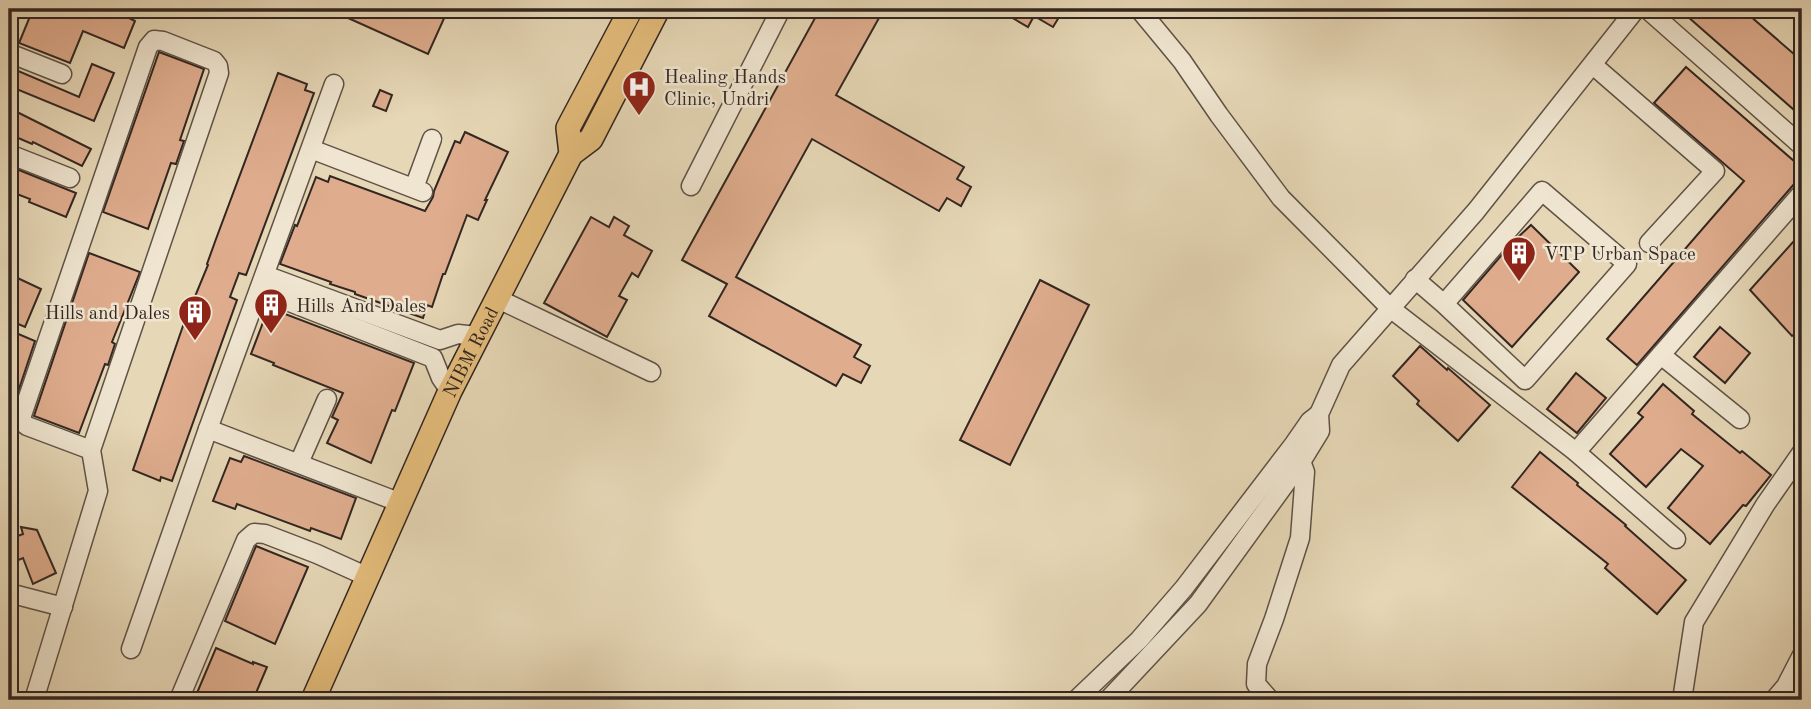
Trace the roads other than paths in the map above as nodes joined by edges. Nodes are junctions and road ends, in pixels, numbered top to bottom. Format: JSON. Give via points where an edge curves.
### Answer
{"nodes":[{"id":1,"x":631,"y":9,"type":"edge"},
{"id":2,"x":658,"y":9,"type":"edge"},
{"id":3,"x":782,"y":9,"type":"edge"},
{"id":4,"x":1139,"y":9,"type":"edge"},
{"id":5,"x":1636,"y":9,"type":"edge"},
{"id":6,"x":1647,"y":9,"type":"edge"},
{"id":7,"x":9,"y":53,"type":"edge"},
{"id":8,"x":1593,"y":65,"type":"junction"},
{"id":9,"x":62,"y":74,"type":"dead end"},
{"id":10,"x":334,"y":84,"type":"dead end"},
{"id":11,"x":432,"y":139,"type":"dead end"},
{"id":12,"x":1802,"y":146,"type":"edge"},
{"id":13,"x":311,"y":149,"type":"junction"},
{"id":14,"x":9,"y":154,"type":"edge"},
{"id":15,"x":571,"y":154,"type":"junction"},
{"id":16,"x":70,"y":178,"type":"dead end"},
{"id":17,"x":691,"y":186,"type":"dead end"},
{"id":18,"x":1802,"y":193,"type":"edge"},
{"id":19,"x":1649,"y":243,"type":"dead end"},
{"id":20,"x":1415,"y":279,"type":"junction"},
{"id":21,"x":262,"y":283,"type":"junction"},
{"id":22,"x":496,"y":298,"type":"junction"},
{"id":23,"x":1444,"y":304,"type":"junction"},
{"id":24,"x":1390,"y":308,"type":"junction"},
{"id":25,"x":356,"y":318,"type":"junction"},
{"id":26,"x":477,"y":336,"type":"junction"},
{"id":27,"x":1661,"y":355,"type":"junction"},
{"id":28,"x":651,"y":372,"type":"dead end"},
{"id":29,"x":450,"y":391,"type":"junction"},
{"id":30,"x":327,"y":399,"type":"dead end"},
{"id":31,"x":1319,"y":414,"type":"junction"},
{"id":32,"x":1740,"y":419,"type":"dead end"},
{"id":33,"x":208,"y":429,"type":"junction"},
{"id":34,"x":1294,"y":444,"type":"junction"},
{"id":35,"x":91,"y":450,"type":"junction"},
{"id":36,"x":1576,"y":452,"type":"junction"},
{"id":37,"x":1802,"y":452,"type":"edge"},
{"id":38,"x":1301,"y":462,"type":"junction"},
{"id":39,"x":299,"y":463,"type":"junction"},
{"id":40,"x":401,"y":503,"type":"junction"},
{"id":41,"x":1676,"y":539,"type":"dead end"},
{"id":42,"x":368,"y":577,"type":"junction"},
{"id":43,"x":9,"y":593,"type":"edge"},
{"id":44,"x":63,"y":607,"type":"junction"},
{"id":45,"x":131,"y":649,"type":"dead end"},
{"id":46,"x":1802,"y":655,"type":"edge"},
{"id":47,"x":34,"y":700,"type":"edge"},
{"id":48,"x":179,"y":700,"type":"edge"},
{"id":49,"x":313,"y":700,"type":"edge"},
{"id":50,"x":1076,"y":700,"type":"edge"},
{"id":51,"x":1108,"y":700,"type":"edge"},
{"id":52,"x":1270,"y":700,"type":"edge"},
{"id":53,"x":1682,"y":700,"type":"edge"},
{"id":54,"x":1774,"y":700,"type":"edge"}],
"edges":[{"from":1,"to":15,"type":"main road","name":"NIBM Road","via":[[568,128]]},
{"from":2,"to":15,"type":"main road","via":[[591,139]]},
{"from":3,"to":17,"type":"street"},
{"from":4,"to":24,"type":"street","via":[[1281,198]]},
{"from":5,"to":8,"type":"street"},
{"from":6,"to":12,"type":"street"},
{"from":7,"to":9,"type":"street"},
{"from":8,"to":19,"type":"street","via":[[1715,171]]},
{"from":8,"to":20,"type":"street"},
{"from":10,"to":13,"type":"street"},
{"from":11,"to":13,"type":"street","via":[[419,190]]},
{"from":13,"to":21,"type":"street"},
{"from":14,"to":16,"type":"street"},
{"from":15,"to":22,"type":"main road","name":"NIBM Road"},
{"from":18,"to":27,"type":"street"},
{"from":20,"to":23,"type":"street"},
{"from":20,"to":24,"type":"street"},
{"from":21,"to":25,"type":"street"},
{"from":21,"to":33,"type":"street"},
{"from":22,"to":26,"type":"main road","name":"NIBM Road"},
{"from":22,"to":28,"type":"street"},
{"from":23,"to":23,"type":"street","via":[[1525,380],[1628,264],[1542,191]]},
{"from":24,"to":31,"type":"street","via":[[1340,365]]},
{"from":24,"to":36,"type":"street"},
{"from":25,"to":26,"type":"street","via":[[440,340],[458,334]]},
{"from":25,"to":29,"type":"street","via":[[433,358]]},
{"from":26,"to":29,"type":"main road","name":"NIBM Road"},
{"from":27,"to":32,"type":"street"},
{"from":27,"to":36,"type":"street"},
{"from":29,"to":40,"type":"main road","name":"NIBM Road"},
{"from":30,"to":39,"type":"street"},
{"from":31,"to":34,"type":"street"},
{"from":31,"to":38,"type":"street","via":[[1320,431]]},
{"from":33,"to":39,"type":"street"},
{"from":33,"to":45,"type":"street"},
{"from":34,"to":38,"type":"street"},
{"from":34,"to":50,"type":"street","via":[[1184,588],[1139,640]]},
{"from":35,"to":35,"type":"street","via":[[27,426],[22,415],[148,47],[154,40],[163,41],[214,61],[219,73]]},
{"from":35,"to":44,"type":"street","via":[[98,491]]},
{"from":36,"to":41,"type":"street"},
{"from":37,"to":53,"type":"street","via":[[1694,622]]},
{"from":38,"to":51,"type":"street","via":[[1198,604]]},
{"from":38,"to":52,"type":"street","via":[[1305,472],[1300,538],[1257,664],[1256,684]]},
{"from":39,"to":40,"type":"street"},
{"from":40,"to":42,"type":"main road","name":"NIBM Road"},
{"from":42,"to":48,"type":"street","via":[[254,533],[246,540]]},
{"from":42,"to":49,"type":"main road","name":"NIBM Road"},
{"from":43,"to":44,"type":"street"},
{"from":44,"to":47,"type":"street"},
{"from":46,"to":54,"type":"street"}]}
